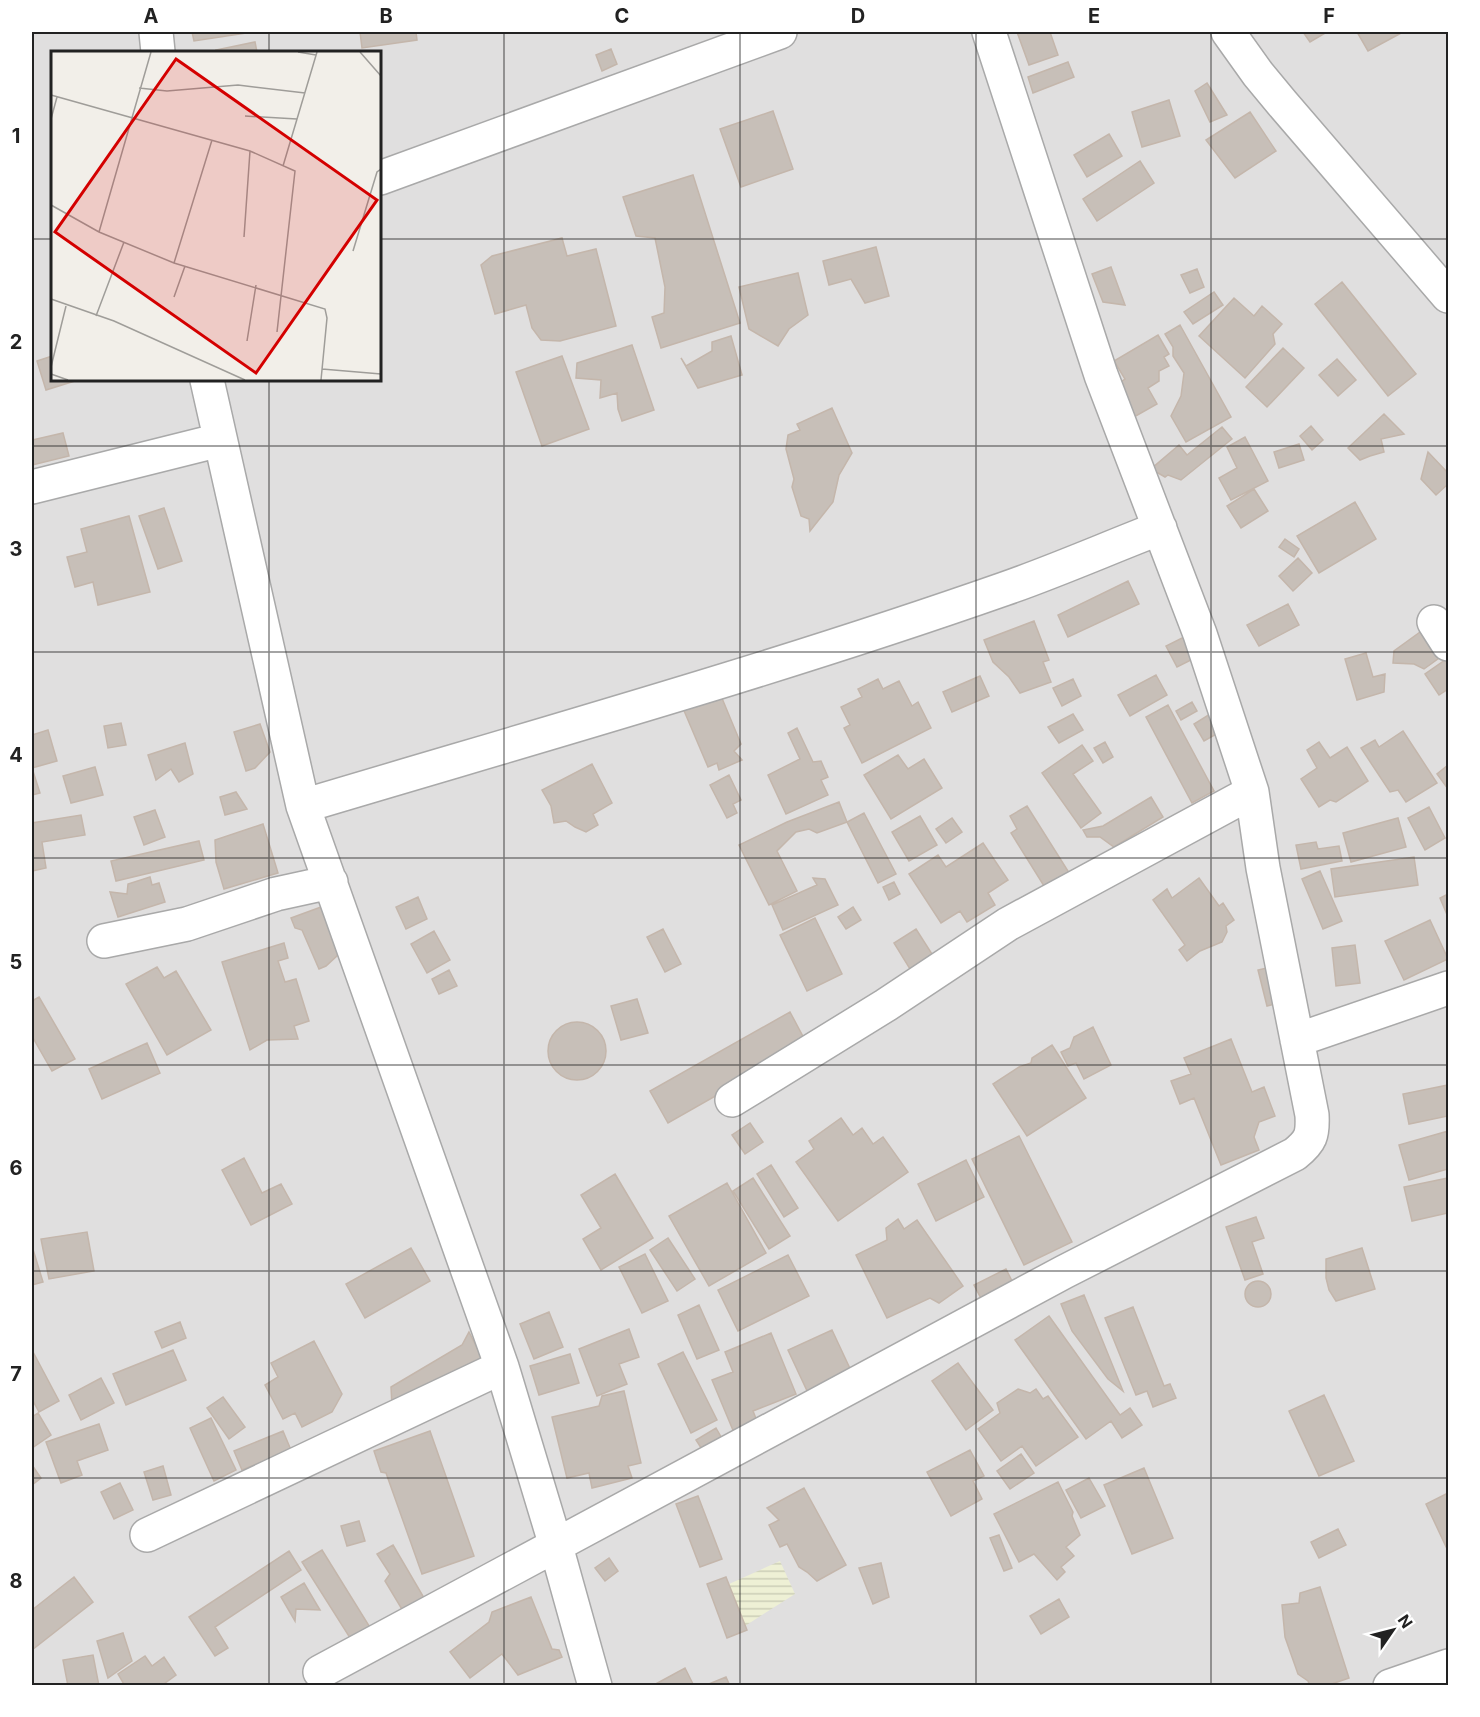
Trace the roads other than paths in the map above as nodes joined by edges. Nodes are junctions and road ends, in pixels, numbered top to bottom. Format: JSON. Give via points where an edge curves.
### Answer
{"nodes":[{"id":1,"x":156,"y":32,"type":"edge"},
{"id":2,"x":780,"y":32,"type":"edge"},
{"id":3,"x":988,"y":32,"type":"edge"},
{"id":4,"x":1228,"y":32,"type":"edge"},
{"id":5,"x":158,"y":51,"type":"edge"},
{"id":6,"x":381,"y":178,"type":"edge"},
{"id":7,"x":1449,"y":296,"type":"edge"},
{"id":8,"x":207,"y":381,"type":"edge"},
{"id":9,"x":220,"y":440,"type":"junction"},
{"id":10,"x":32,"y":487,"type":"edge"},
{"id":11,"x":1160,"y":528,"type":"junction"},
{"id":12,"x":1252,"y":792,"type":"junction"},
{"id":13,"x":303,"y":806,"type":"junction"},
{"id":14,"x":331,"y":882,"type":"junction"},
{"id":15,"x":104,"y":940,"type":"dead end"},
{"id":16,"x":1449,"y":988,"type":"edge"},
{"id":17,"x":1297,"y":1040,"type":"junction"},
{"id":18,"x":732,"y":1100,"type":"dead end"},
{"id":19,"x":502,"y":1367,"type":"junction"},
{"id":20,"x":147,"y":1535,"type":"dead end"},
{"id":21,"x":556,"y":1546,"type":"junction"},
{"id":22,"x":1449,"y":1666,"type":"edge"},
{"id":23,"x":321,"y":1672,"type":"dead end"},
{"id":24,"x":595,"y":1686,"type":"edge"},
{"id":25,"x":1390,"y":1686,"type":"edge"}],
"edges":[{"from":1,"to":5,"type":"street"},
{"from":2,"to":6,"type":"street"},
{"from":3,"to":11,"type":"street","via":[[1101,375]]},
{"from":4,"to":7,"type":"street","via":[[1282,103]]},
{"from":8,"to":9,"type":"street"},
{"from":9,"to":10,"type":"street"},
{"from":9,"to":13,"type":"street"},
{"from":11,"to":12,"type":"street"},
{"from":11,"to":13,"type":"street","via":[[1006,588],[845,643]]},
{"from":12,"to":17,"type":"street"},
{"from":12,"to":18,"type":"street","via":[[1008,924]]},
{"from":13,"to":14,"type":"street"},
{"from":14,"to":15,"type":"street","via":[[276,894],[187,924]]},
{"from":14,"to":19,"type":"street"},
{"from":16,"to":17,"type":"street"},
{"from":17,"to":21,"type":"street","via":[[1312,1130],[1310,1141],[1295,1155],[1054,1278]]},
{"from":19,"to":20,"type":"street"},
{"from":19,"to":21,"type":"street"},
{"from":21,"to":23,"type":"street"},
{"from":21,"to":24,"type":"street"},
{"from":22,"to":25,"type":"street"}]}
